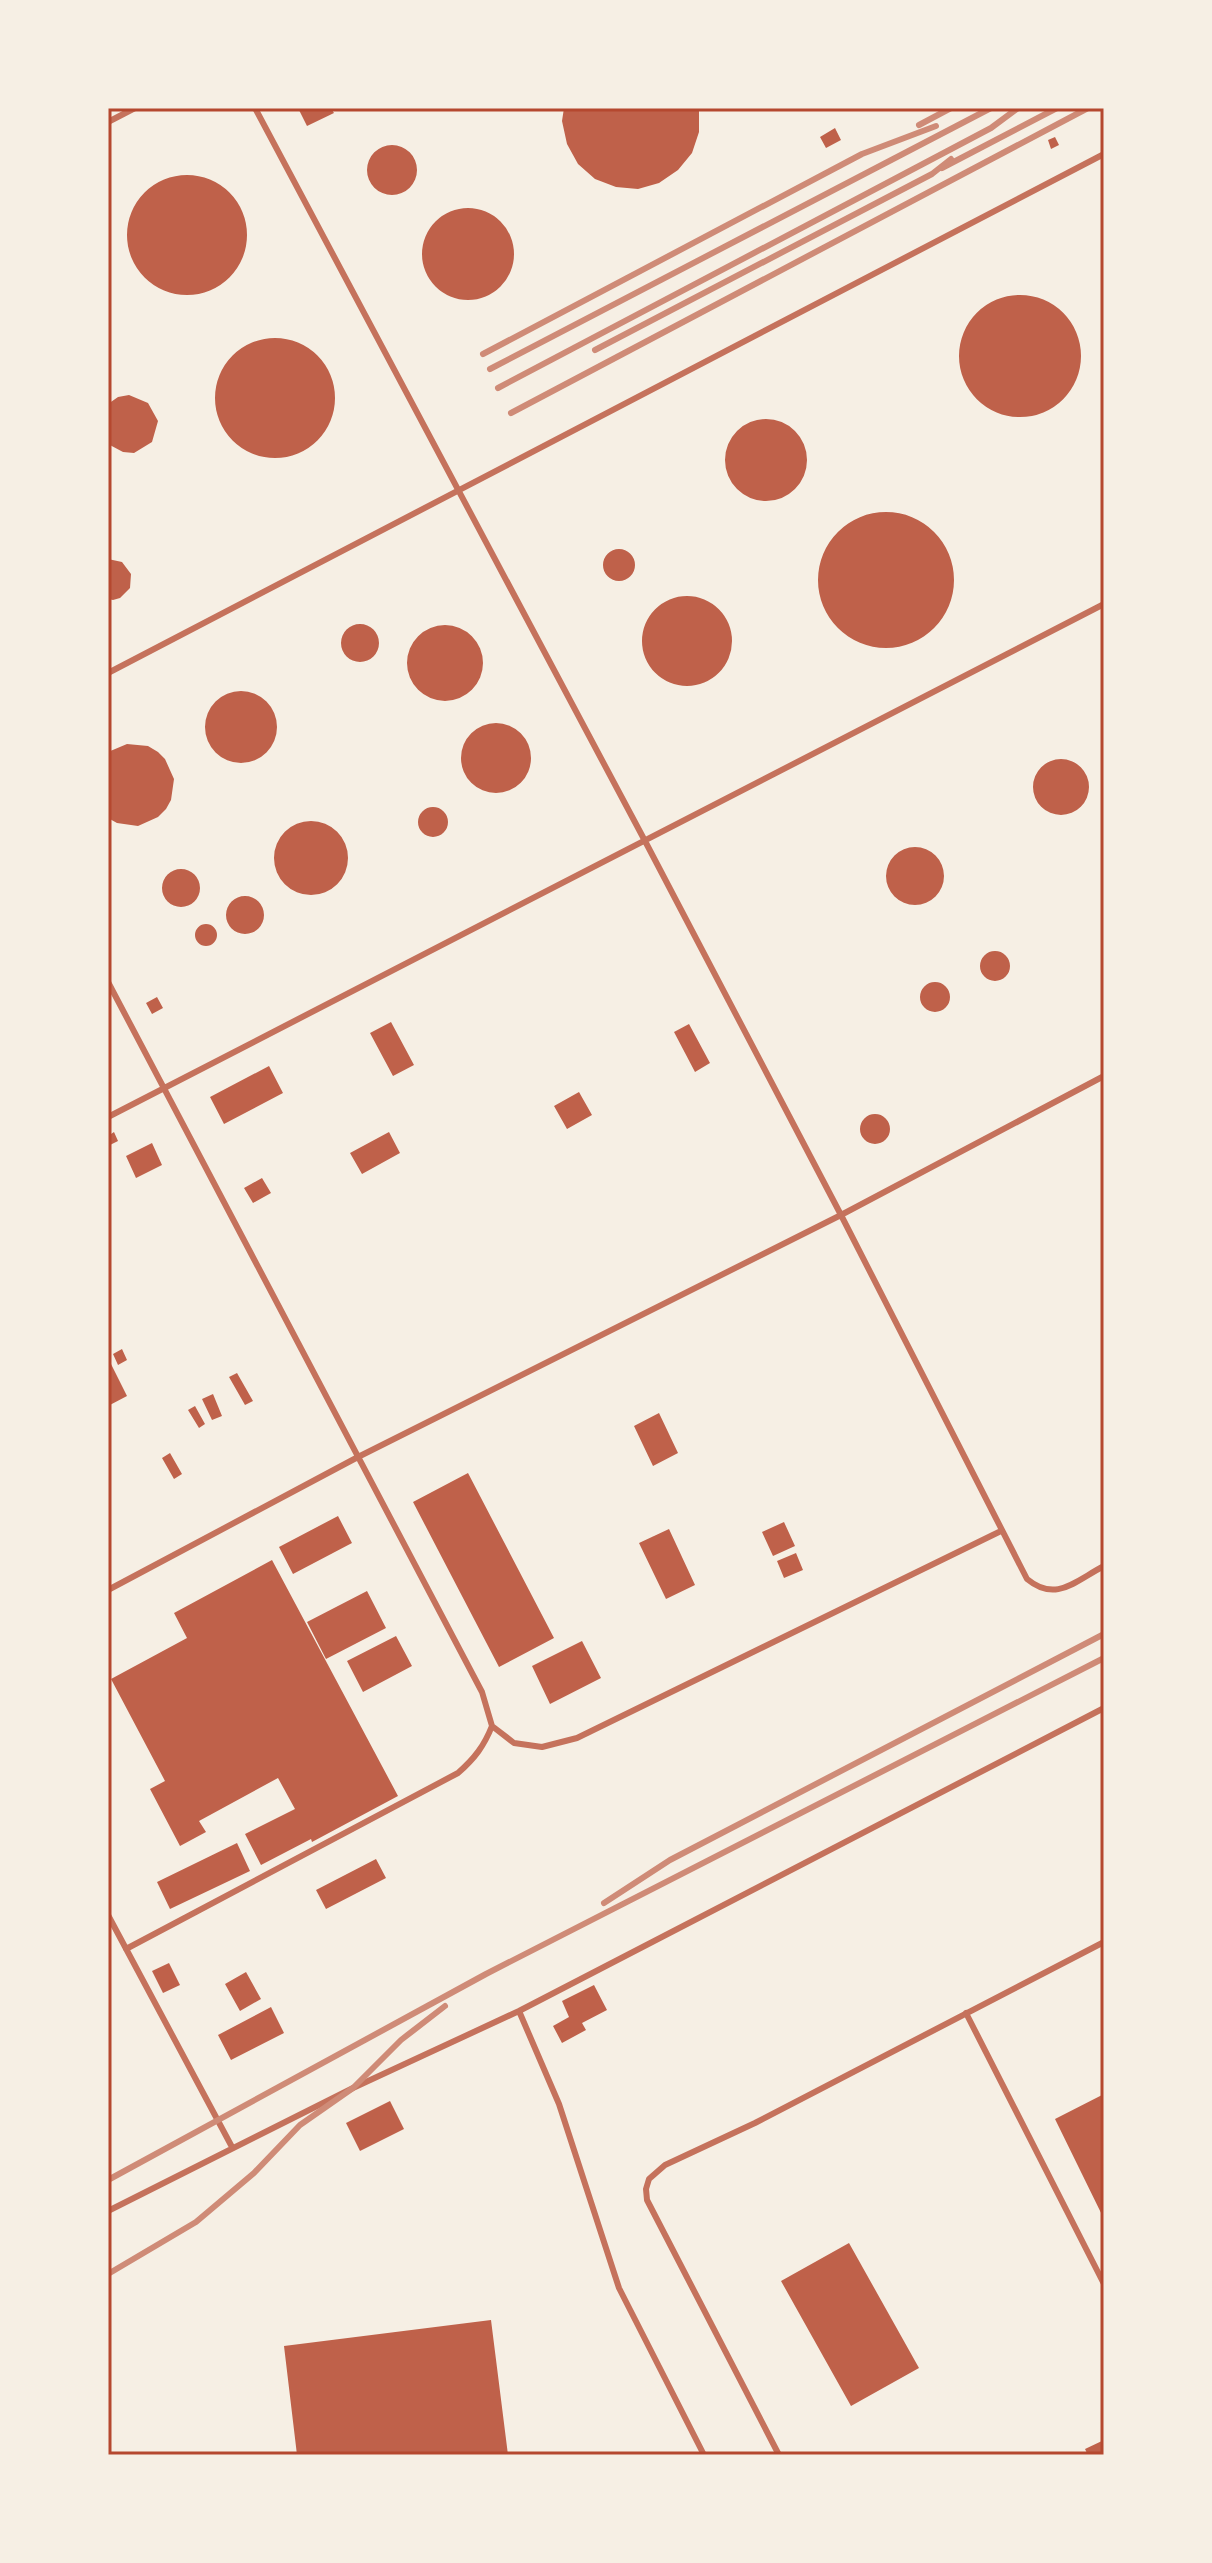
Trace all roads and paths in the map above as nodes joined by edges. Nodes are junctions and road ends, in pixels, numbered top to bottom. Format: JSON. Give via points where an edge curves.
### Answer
{"nodes":[{"id":1,"x":135,"y":108,"type":"edge"},
{"id":2,"x":255,"y":108,"type":"edge"},
{"id":3,"x":108,"y":122,"type":"edge"},
{"id":4,"x":1104,"y":154,"type":"edge"},
{"id":5,"x":457,"y":491,"type":"junction"},
{"id":6,"x":1104,"y":604,"type":"edge"},
{"id":7,"x":108,"y":673,"type":"edge"},
{"id":8,"x":645,"y":841,"type":"junction"},
{"id":9,"x":108,"y":982,"type":"edge"},
{"id":10,"x":1104,"y":1076,"type":"edge"},
{"id":11,"x":164,"y":1089,"type":"junction"},
{"id":12,"x":108,"y":1117,"type":"edge"},
{"id":13,"x":841,"y":1215,"type":"junction"},
{"id":14,"x":358,"y":1457,"type":"junction"},
{"id":15,"x":1001,"y":1531,"type":"junction"},
{"id":16,"x":1104,"y":1566,"type":"edge"},
{"id":17,"x":108,"y":1590,"type":"edge"},
{"id":18,"x":1104,"y":1708,"type":"edge"},
{"id":19,"x":492,"y":1726,"type":"junction"},
{"id":20,"x":108,"y":1915,"type":"edge"},
{"id":21,"x":1104,"y":1942,"type":"edge"},
{"id":22,"x":126,"y":1949,"type":"junction"},
{"id":23,"x":519,"y":2011,"type":"junction"},
{"id":24,"x":966,"y":2013,"type":"junction"},
{"id":25,"x":232,"y":2147,"type":"junction"},
{"id":26,"x":108,"y":2211,"type":"edge"},
{"id":27,"x":1104,"y":2284,"type":"edge"},
{"id":28,"x":704,"y":2455,"type":"edge"},
{"id":29,"x":779,"y":2455,"type":"edge"}],
"edges":[{"from":1,"to":3,"type":"lane"},
{"from":2,"to":5,"type":"lane"},
{"from":4,"to":5,"type":"lane"},
{"from":5,"to":7,"type":"lane"},
{"from":5,"to":8,"type":"lane"},
{"from":6,"to":8,"type":"lane"},
{"from":8,"to":11,"type":"lane"},
{"from":8,"to":13,"type":"lane"},
{"from":9,"to":11,"type":"lane"},
{"from":10,"to":13,"type":"lane"},
{"from":11,"to":12,"type":"lane"},
{"from":11,"to":14,"type":"lane"},
{"from":13,"to":14,"type":"lane"},
{"from":13,"to":15,"type":"lane"},
{"from":14,"to":17,"type":"lane"},
{"from":14,"to":19,"type":"lane","via":[[482,1692]]},
{"from":15,"to":16,"type":"lane","via":[[1027,1579],[1040,1590],[1055,1592]]},
{"from":15,"to":19,"type":"lane","via":[[577,1738],[542,1747],[514,1743]]},
{"from":18,"to":23,"type":"lane"},
{"from":19,"to":22,"type":"lane","via":[[484,1746],[458,1773]]},
{"from":20,"to":22,"type":"lane"},
{"from":21,"to":24,"type":"lane"},
{"from":22,"to":25,"type":"lane"},
{"from":23,"to":25,"type":"lane"},
{"from":23,"to":28,"type":"lane","via":[[559,2104],[619,2288]]},
{"from":24,"to":27,"type":"lane"},
{"from":24,"to":29,"type":"lane","via":[[665,2165],[649,2179],[647,2200]]},
{"from":25,"to":26,"type":"lane"}]}
